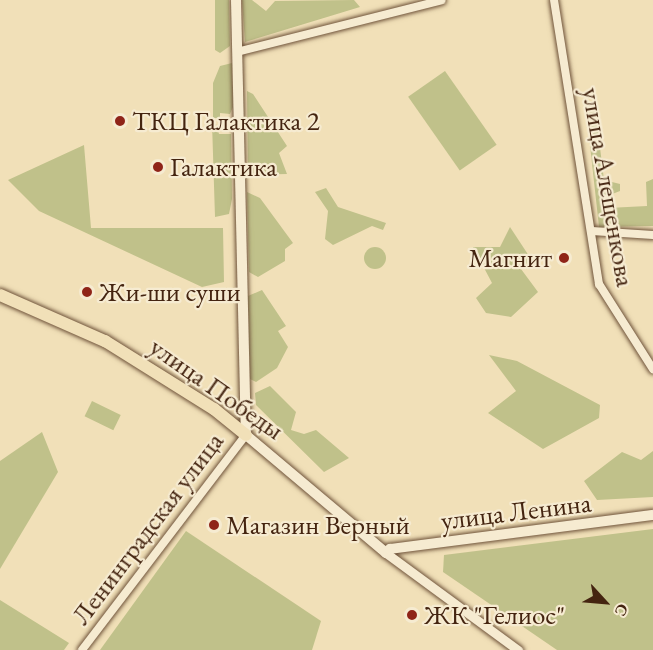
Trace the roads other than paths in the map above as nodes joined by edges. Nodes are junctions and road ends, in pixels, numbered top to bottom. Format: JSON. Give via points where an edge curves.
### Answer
{"nodes":[{"id":1,"x":236,"y":0,"type":"edge"},
{"id":2,"x":442,"y":0,"type":"edge"},
{"id":3,"x":554,"y":0,"type":"edge"},
{"id":4,"x":237,"y":52,"type":"junction"},
{"id":5,"x":592,"y":231,"type":"junction"},
{"id":6,"x":653,"y":235,"type":"edge"},
{"id":7,"x":0,"y":295,"type":"edge"},
{"id":8,"x":653,"y":369,"type":"edge"},
{"id":9,"x":246,"y":435,"type":"junction"},
{"id":10,"x":653,"y":516,"type":"edge"},
{"id":11,"x":386,"y":553,"type":"junction"},
{"id":12,"x":82,"y":650,"type":"edge"},
{"id":13,"x":518,"y":650,"type":"edge"}],
"edges":[{"from":1,"to":4,"type":"main road","name":"Ленинградская улица"},
{"from":2,"to":4,"type":"street"},
{"from":3,"to":5,"type":"street","name":"улица Алещенкова"},
{"from":4,"to":9,"type":"main road","name":"Ленинградская улица"},
{"from":5,"to":6,"type":"street"},
{"from":5,"to":8,"type":"street","name":"улица Алещенкова","via":[[599,284]]},
{"from":7,"to":9,"type":"main road","name":"улица Победы","via":[[105,341],[214,409]]},
{"from":9,"to":11,"type":"main road","name":"улица Победы"},
{"from":9,"to":12,"type":"street","name":"Ленинградская улица"},
{"from":10,"to":11,"type":"main road","name":"улица Ленина","via":[[390,549]]},
{"from":11,"to":13,"type":"street"}]}
